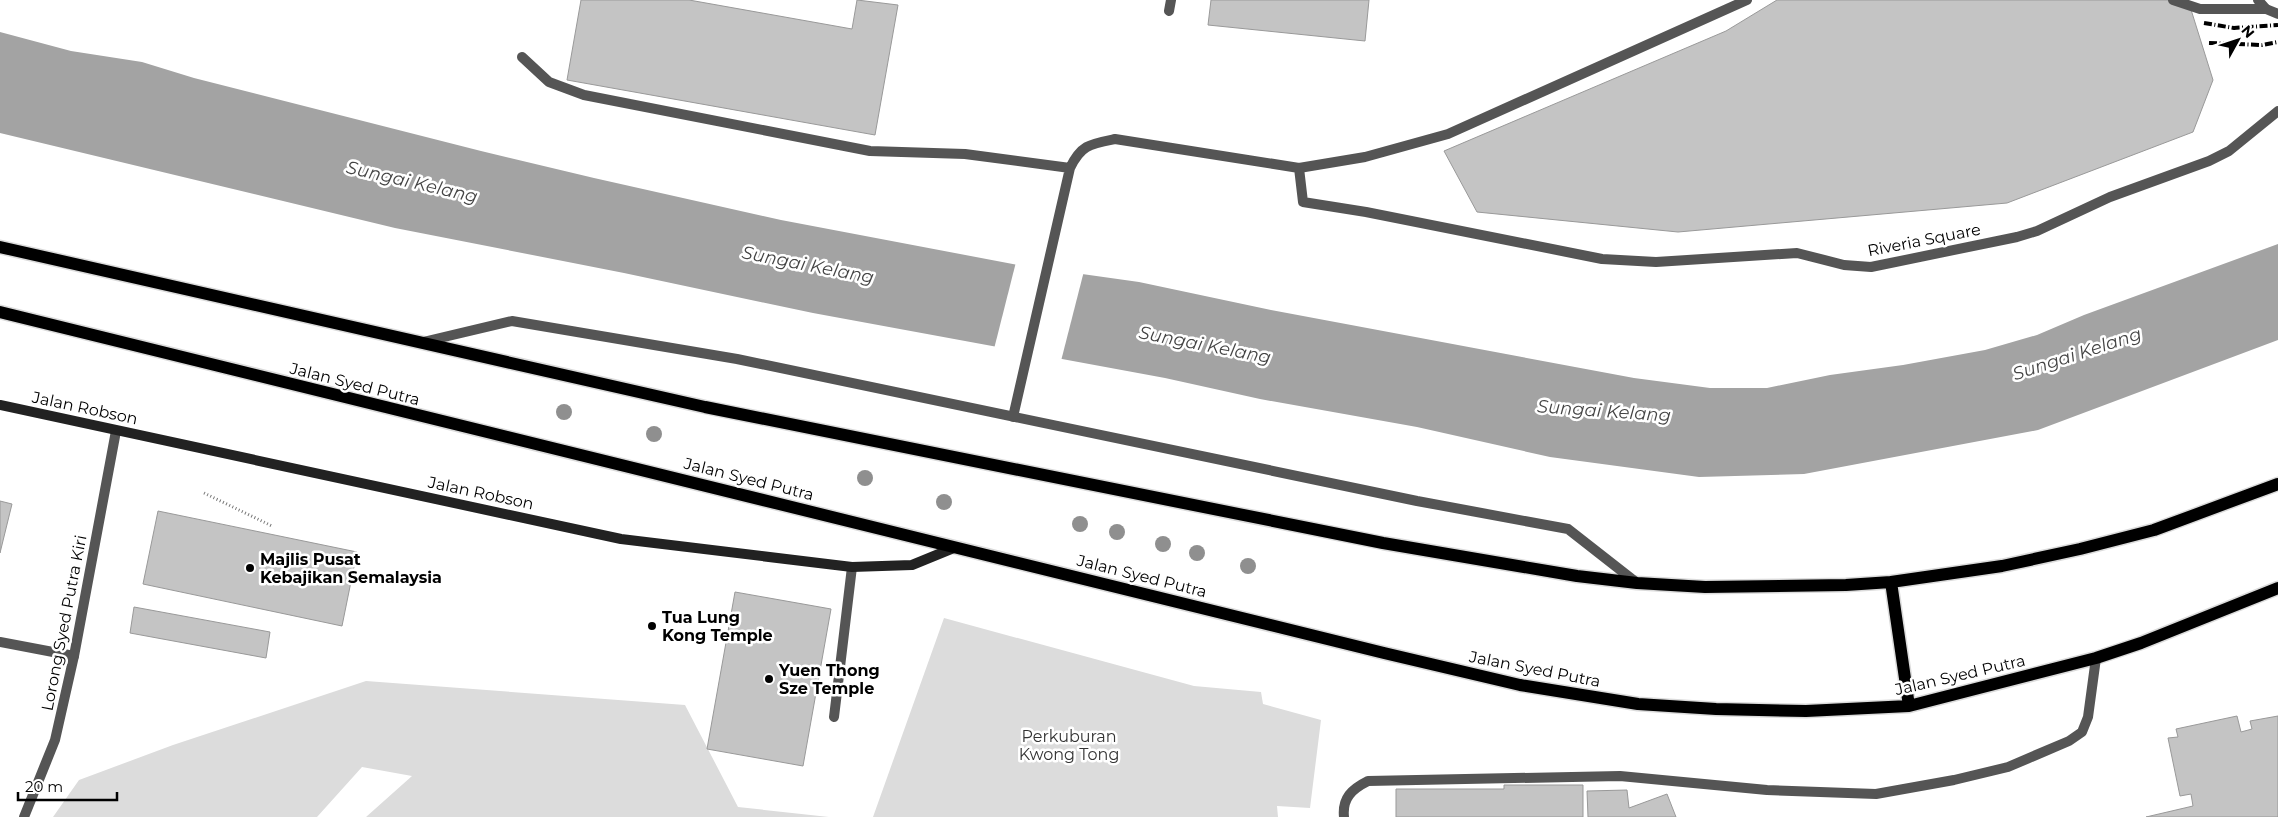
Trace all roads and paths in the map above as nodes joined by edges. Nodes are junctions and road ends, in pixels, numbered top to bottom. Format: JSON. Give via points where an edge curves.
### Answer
{"nodes":[{"id":1,"x":1747,"y":0,"type":"edge"},
{"id":2,"x":2173,"y":0,"type":"edge"},
{"id":3,"x":2258,"y":0,"type":"edge"},
{"id":4,"x":2266,"y":9,"type":"junction"},
{"id":5,"x":2278,"y":14,"type":"edge"},
{"id":6,"x":522,"y":57,"type":"dead end"},
{"id":7,"x":2278,"y":110,"type":"edge"},
{"id":8,"x":1070,"y":168,"type":"junction"},
{"id":9,"x":1299,"y":168,"type":"junction"},
{"id":10,"x":0,"y":247,"type":"edge"},
{"id":11,"x":0,"y":312,"type":"edge"},
{"id":12,"x":422,"y":343,"type":"junction"},
{"id":13,"x":0,"y":405,"type":"edge"},
{"id":14,"x":1013,"y":417,"type":"junction"},
{"id":15,"x":116,"y":431,"type":"junction"},
{"id":16,"x":2278,"y":484,"type":"edge"},
{"id":17,"x":204,"y":493,"type":"dead end"},
{"id":18,"x":272,"y":526,"type":"dead end"},
{"id":19,"x":957,"y":546,"type":"junction"},
{"id":20,"x":852,"y":567,"type":"junction"},
{"id":21,"x":1891,"y":582,"type":"junction"},
{"id":22,"x":1637,"y":583,"type":"junction"},
{"id":23,"x":2278,"y":588,"type":"edge"},
{"id":24,"x":0,"y":642,"type":"edge"},
{"id":25,"x":74,"y":656,"type":"junction"},
{"id":26,"x":2096,"y":658,"type":"junction"},
{"id":27,"x":1909,"y":706,"type":"junction"},
{"id":28,"x":834,"y":717,"type":"dead end"},
{"id":29,"x":24,"y":817,"type":"edge"},
{"id":30,"x":1344,"y":817,"type":"edge"}],
"edges":[{"from":1,"to":9,"type":"street","via":[[1448,134],[1365,157]]},
{"from":2,"to":4,"type":"street","via":[[2200,9]]},
{"from":3,"to":4,"type":"street"},
{"from":4,"to":5,"type":"street"},
{"from":6,"to":8,"type":"street","via":[[549,82],[584,95],[870,151],[965,154]]},
{"from":7,"to":9,"type":"street","name":"Riveria Square","via":[[2229,151],[2110,197],[2037,231],[1871,267],[1844,265],[1797,253],[1656,262],[1602,259],[1303,202]]},
{"from":8,"to":9,"type":"street","via":[[1077,153],[1093,143],[1114,139]]},
{"from":8,"to":14,"type":"street"},
{"from":10,"to":12,"type":"main road"},
{"from":11,"to":19,"type":"main road","name":"Jalan Syed Putra"},
{"from":12,"to":14,"type":"street","via":[[512,322],[736,358]]},
{"from":12,"to":22,"type":"main road","via":[[706,407],[1356,537],[1495,563]]},
{"from":13,"to":15,"type":"main road","name":"Jalan Robson"},
{"from":14,"to":22,"type":"street","via":[[1568,529]]},
{"from":15,"to":20,"type":"main road","name":"Jalan Robson","via":[[621,539]]},
{"from":15,"to":25,"type":"street","name":"Lorong Syed Putra Kiri"},
{"from":16,"to":21,"type":"main road","via":[[2154,530],[2080,549],[2002,566]]},
{"from":17,"to":18,"type":"path"},
{"from":19,"to":20,"type":"main road","name":"Jalan Robson","via":[[912,565]]},
{"from":19,"to":27,"type":"main road","name":"Jalan Syed Putra","via":[[1520,686],[1638,704],[1716,709],[1806,711]]},
{"from":20,"to":28,"type":"street"},
{"from":21,"to":22,"type":"main road","via":[[1787,587]]},
{"from":21,"to":27,"type":"main road"},
{"from":23,"to":26,"type":"main road","name":"Jalan Syed Putra","via":[[2142,643]]},
{"from":24,"to":25,"type":"street"},
{"from":25,"to":29,"type":"street","name":"Lorong Syed Putra Kiri","via":[[56,740]]},
{"from":26,"to":27,"type":"main road","name":"Jalan Syed Putra"},
{"from":26,"to":30,"type":"street","via":[[2088,717],[2082,732],[2069,741],[2008,766],[1954,780],[1876,794],[1767,790],[1620,776],[1368,781],[1347,796]]}]}
